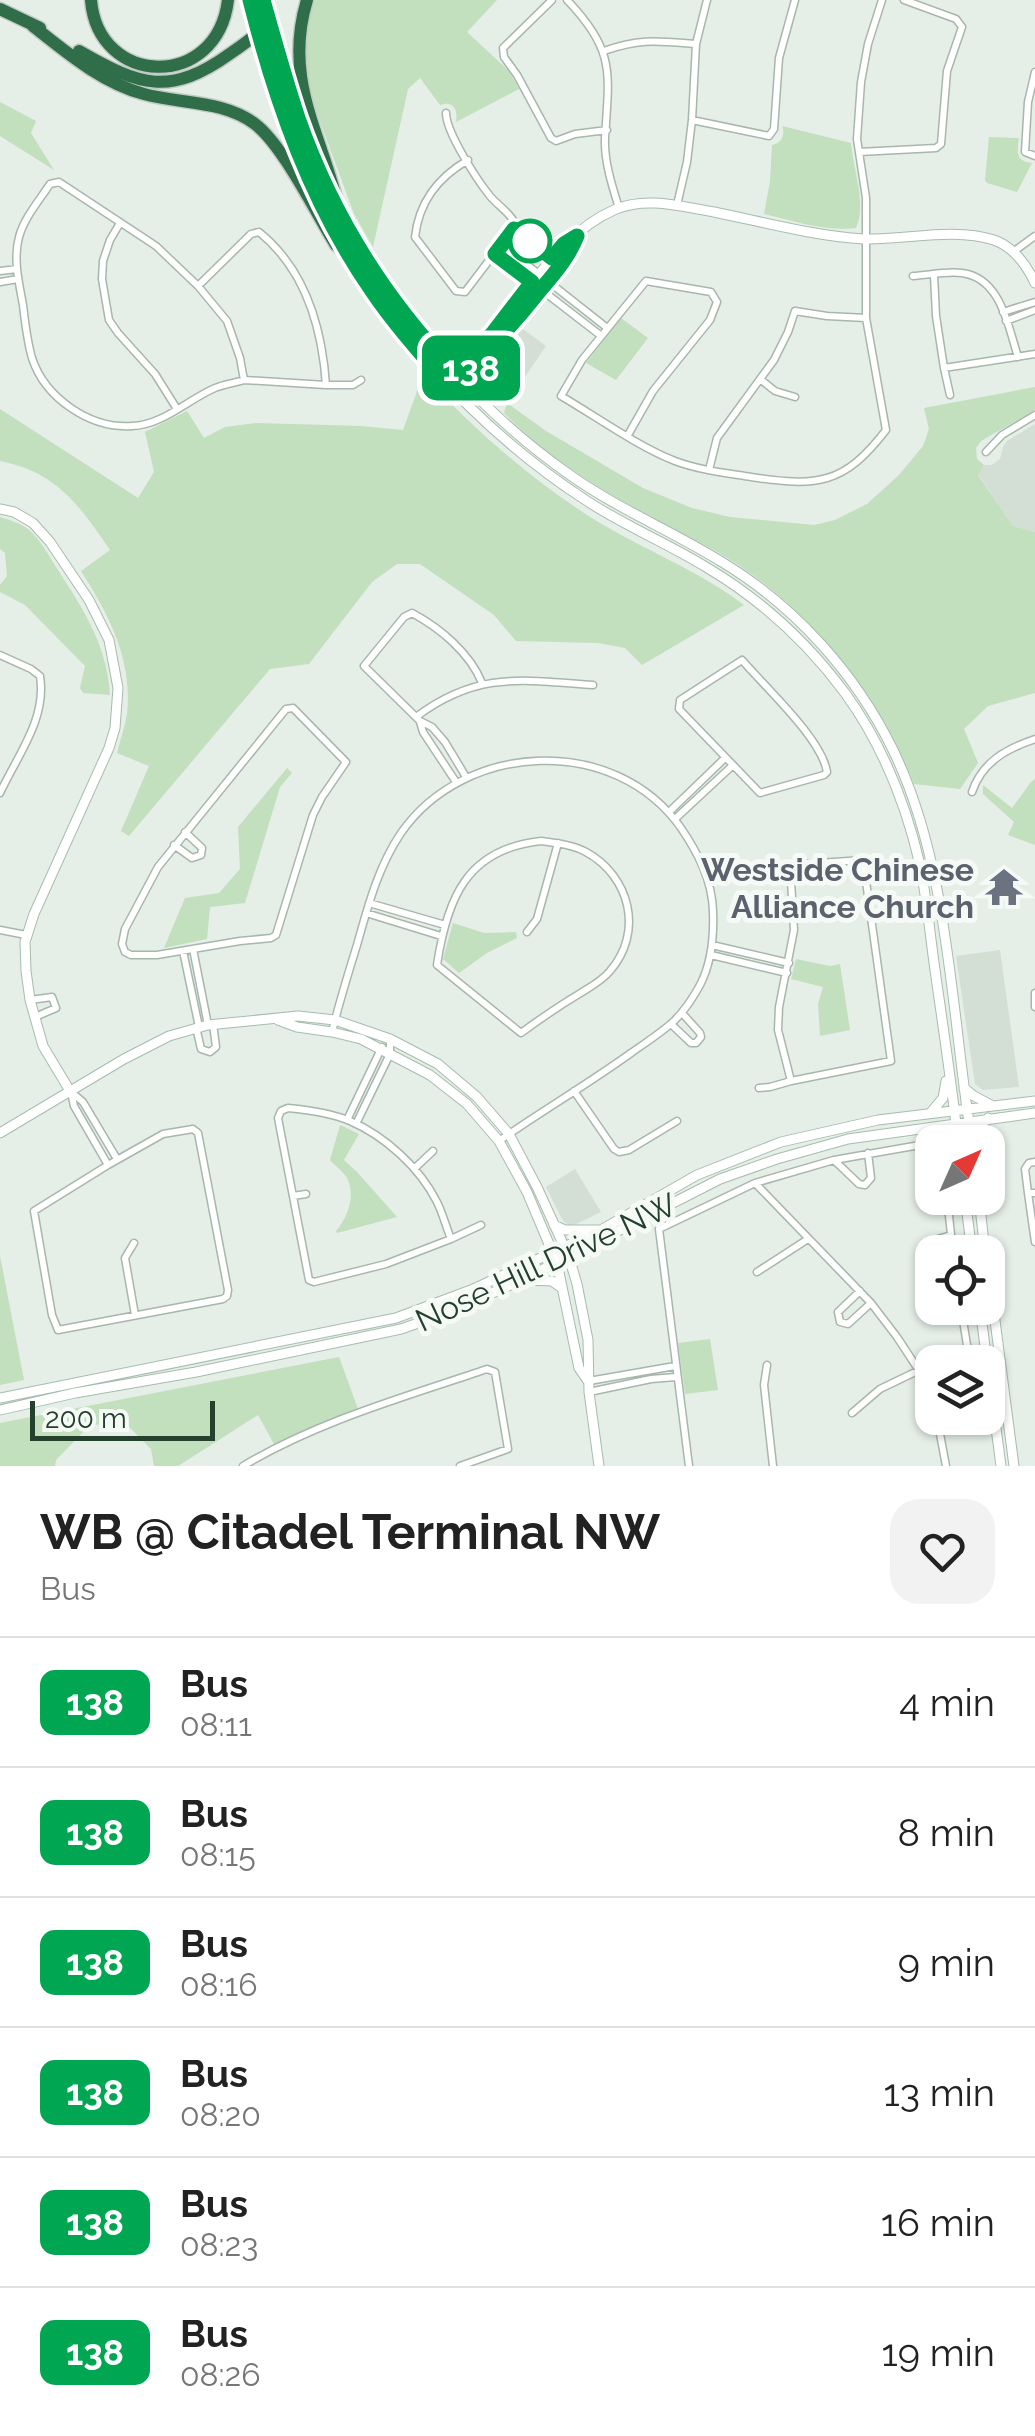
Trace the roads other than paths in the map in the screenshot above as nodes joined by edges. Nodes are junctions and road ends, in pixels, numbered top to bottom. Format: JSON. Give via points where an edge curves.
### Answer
{"nodes":[{"id":1,"x":91,"y":0,"type":"edge"},
{"id":2,"x":228,"y":0,"type":"edge"},
{"id":3,"x":250,"y":0,"type":"edge"},
{"id":4,"x":306,"y":0,"type":"edge"},
{"id":5,"x":552,"y":0,"type":"edge"},
{"id":6,"x":568,"y":0,"type":"edge"},
{"id":7,"x":708,"y":0,"type":"edge"},
{"id":8,"x":795,"y":0,"type":"edge"},
{"id":9,"x":882,"y":0,"type":"edge"},
{"id":10,"x":904,"y":0,"type":"edge"},
{"id":11,"x":265,"y":7,"type":"edge"},
{"id":12,"x":0,"y":9,"type":"edge"},
{"id":13,"x":33,"y":26,"type":"junction"},
{"id":14,"x":259,"y":32,"type":"junction"},
{"id":15,"x":696,"y":44,"type":"junction"},
{"id":16,"x":604,"y":51,"type":"junction"},
{"id":17,"x":1035,"y":72,"type":"edge"},
{"id":18,"x":446,"y":113,"type":"dead end"},
{"id":19,"x":692,"y":120,"type":"junction"},
{"id":20,"x":607,"y":130,"type":"junction"},
{"id":21,"x":859,"y":152,"type":"junction"},
{"id":22,"x":1035,"y":156,"type":"edge"},
{"id":23,"x":468,"y":160,"type":"junction"},
{"id":24,"x":677,"y":205,"type":"junction"},
{"id":25,"x":619,"y":208,"type":"junction"},
{"id":26,"x":340,"y":214,"type":"junction"},
{"id":27,"x":120,"y":223,"type":"junction"},
{"id":28,"x":1035,"y":236,"type":"edge"},
{"id":29,"x":865,"y":238,"type":"junction"},
{"id":30,"x":502,"y":245,"type":"junction"},
{"id":31,"x":1013,"y":252,"type":"junction"},
{"id":32,"x":347,"y":253,"type":"junction"},
{"id":33,"x":495,"y":254,"type":"junction"},
{"id":34,"x":17,"y":268,"type":"junction"},
{"id":35,"x":0,"y":271,"type":"edge"},
{"id":36,"x":934,"y":275,"type":"junction"},
{"id":37,"x":913,"y":276,"type":"dead end"},
{"id":38,"x":18,"y":279,"type":"junction"},
{"id":39,"x":0,"y":282,"type":"edge"},
{"id":40,"x":540,"y":282,"type":"junction"},
{"id":41,"x":1035,"y":283,"type":"edge"},
{"id":42,"x":198,"y":286,"type":"junction"},
{"id":43,"x":1035,"y":302,"type":"edge"},
{"id":44,"x":1035,"y":310,"type":"edge"},
{"id":45,"x":1005,"y":317,"type":"junction"},
{"id":46,"x":866,"y":318,"type":"junction"},
{"id":47,"x":606,"y":328,"type":"junction"},
{"id":48,"x":600,"y":335,"type":"junction"},
{"id":49,"x":1035,"y":354,"type":"edge"},
{"id":50,"x":1018,"y":357,"type":"junction"},
{"id":51,"x":474,"y":364,"type":"junction"},
{"id":52,"x":944,"y":368,"type":"junction"},
{"id":53,"x":456,"y":374,"type":"junction"},
{"id":54,"x":760,"y":379,"type":"junction"},
{"id":55,"x":244,"y":380,"type":"junction"},
{"id":56,"x":362,"y":380,"type":"dead end"},
{"id":57,"x":447,"y":383,"type":"junction"},
{"id":58,"x":326,"y":384,"type":"junction"},
{"id":59,"x":950,"y":395,"type":"dead end"},
{"id":60,"x":794,"y":396,"type":"dead end"},
{"id":61,"x":177,"y":409,"type":"junction"},
{"id":62,"x":491,"y":410,"type":"junction"},
{"id":63,"x":1035,"y":415,"type":"edge"},
{"id":64,"x":628,"y":435,"type":"junction"},
{"id":65,"x":986,"y":452,"type":"dead end"},
{"id":66,"x":709,"y":470,"type":"junction"},
{"id":67,"x":0,"y":509,"type":"edge"},
{"id":68,"x":0,"y":655,"type":"edge"},
{"id":69,"x":482,"y":683,"type":"junction"},
{"id":70,"x":593,"y":685,"type":"dead end"},
{"id":71,"x":418,"y":719,"type":"junction"},
{"id":72,"x":1035,"y":738,"type":"edge"},
{"id":73,"x":725,"y":758,"type":"junction"},
{"id":74,"x":732,"y":766,"type":"junction"},
{"id":75,"x":466,"y":777,"type":"junction"},
{"id":76,"x":3,"y":780,"type":"edge"},
{"id":77,"x":456,"y":782,"type":"junction"},
{"id":78,"x":972,"y":792,"type":"dead end"},
{"id":79,"x":0,"y":794,"type":"edge"},
{"id":80,"x":672,"y":816,"type":"junction"},
{"id":81,"x":185,"y":832,"type":"junction"},
{"id":82,"x":558,"y":843,"type":"junction"},
{"id":83,"x":174,"y":845,"type":"junction"},
{"id":84,"x":369,"y":903,"type":"junction"},
{"id":85,"x":366,"y":913,"type":"junction"},
{"id":86,"x":444,"y":925,"type":"junction"},
{"id":87,"x":0,"y":930,"type":"edge"},
{"id":88,"x":527,"y":932,"type":"dead end"},
{"id":89,"x":26,"y":935,"type":"junction"},
{"id":90,"x":441,"y":936,"type":"junction"},
{"id":91,"x":712,"y":945,"type":"junction"},
{"id":92,"x":193,"y":949,"type":"junction"},
{"id":93,"x":183,"y":951,"type":"junction"},
{"id":94,"x":711,"y":955,"type":"junction"},
{"id":95,"x":788,"y":964,"type":"junction"},
{"id":96,"x":786,"y":973,"type":"junction"},
{"id":97,"x":1035,"y":993,"type":"edge"},
{"id":98,"x":30,"y":1000,"type":"junction"},
{"id":99,"x":1035,"y":1007,"type":"edge"},
{"id":100,"x":682,"y":1013,"type":"junction"},
{"id":101,"x":34,"y":1017,"type":"junction"},
{"id":102,"x":276,"y":1019,"type":"junction"},
{"id":103,"x":335,"y":1020,"type":"junction"},
{"id":104,"x":671,"y":1024,"type":"junction"},
{"id":105,"x":204,"y":1026,"type":"junction"},
{"id":106,"x":332,"y":1032,"type":"junction"},
{"id":107,"x":390,"y":1039,"type":"junction"},
{"id":108,"x":385,"y":1052,"type":"junction"},
{"id":109,"x":949,"y":1074,"type":"junction"},
{"id":110,"x":791,"y":1081,"type":"junction"},
{"id":111,"x":964,"y":1087,"type":"junction"},
{"id":112,"x":759,"y":1088,"type":"dead end"},
{"id":113,"x":70,"y":1091,"type":"junction"},
{"id":114,"x":574,"y":1091,"type":"junction"},
{"id":115,"x":1035,"y":1101,"type":"edge"},
{"id":116,"x":991,"y":1105,"type":"junction"},
{"id":117,"x":966,"y":1108,"type":"junction"},
{"id":118,"x":954,"y":1110,"type":"junction"},
{"id":119,"x":930,"y":1113,"type":"junction"},
{"id":120,"x":1035,"y":1113,"type":"edge"},
{"id":121,"x":988,"y":1118,"type":"junction"},
{"id":122,"x":347,"y":1120,"type":"junction"},
{"id":123,"x":677,"y":1120,"type":"dead end"},
{"id":124,"x":968,"y":1121,"type":"junction"},
{"id":125,"x":956,"y":1122,"type":"junction"},
{"id":126,"x":356,"y":1124,"type":"junction"},
{"id":127,"x":936,"y":1125,"type":"edge"},
{"id":128,"x":956,"y":1125,"type":"edge"},
{"id":129,"x":969,"y":1125,"type":"edge"},
{"id":130,"x":982,"y":1125,"type":"edge"},
{"id":131,"x":915,"y":1128,"type":"edge"},
{"id":132,"x":0,"y":1133,"type":"edge"},
{"id":133,"x":509,"y":1134,"type":"junction"},
{"id":134,"x":499,"y":1141,"type":"junction"},
{"id":135,"x":915,"y":1146,"type":"edge"},
{"id":136,"x":434,"y":1151,"type":"dead end"},
{"id":137,"x":868,"y":1153,"type":"junction"},
{"id":138,"x":118,"y":1160,"type":"junction"},
{"id":139,"x":834,"y":1160,"type":"junction"},
{"id":140,"x":1035,"y":1162,"type":"edge"},
{"id":141,"x":108,"y":1165,"type":"junction"},
{"id":142,"x":414,"y":1168,"type":"junction"},
{"id":143,"x":755,"y":1184,"type":"junction"},
{"id":144,"x":538,"y":1186,"type":"junction"},
{"id":145,"x":526,"y":1192,"type":"junction"},
{"id":146,"x":1032,"y":1192,"type":"edge"},
{"id":147,"x":306,"y":1194,"type":"dead end"},
{"id":148,"x":293,"y":1196,"type":"junction"},
{"id":149,"x":949,"y":1215,"type":"edge"},
{"id":150,"x":481,"y":1224,"type":"dead end"},
{"id":151,"x":554,"y":1225,"type":"junction"},
{"id":152,"x":600,"y":1230,"type":"junction"},
{"id":153,"x":952,"y":1235,"type":"edge"},
{"id":154,"x":451,"y":1239,"type":"junction"},
{"id":155,"x":808,"y":1240,"type":"junction"},
{"id":156,"x":1035,"y":1242,"type":"edge"},
{"id":157,"x":134,"y":1243,"type":"dead end"},
{"id":158,"x":566,"y":1252,"type":"junction"},
{"id":159,"x":555,"y":1258,"type":"junction"},
{"id":160,"x":757,"y":1272,"type":"dead end"},
{"id":161,"x":522,"y":1280,"type":"junction"},
{"id":162,"x":564,"y":1289,"type":"junction"},
{"id":163,"x":860,"y":1291,"type":"junction"},
{"id":164,"x":871,"y":1303,"type":"junction"},
{"id":165,"x":135,"y":1315,"type":"junction"},
{"id":166,"x":996,"y":1325,"type":"edge"},
{"id":167,"x":767,"y":1364,"type":"dead end"},
{"id":168,"x":915,"y":1364,"type":"edge"},
{"id":169,"x":676,"y":1366,"type":"junction"},
{"id":170,"x":915,"y":1371,"type":"edge"},
{"id":171,"x":677,"y":1377,"type":"junction"},
{"id":172,"x":589,"y":1386,"type":"junction"},
{"id":173,"x":0,"y":1398,"type":"edge"},
{"id":174,"x":0,"y":1410,"type":"edge"},
{"id":175,"x":852,"y":1413,"type":"dead end"},
{"id":176,"x":940,"y":1435,"type":"edge"},
{"id":177,"x":997,"y":1435,"type":"edge"},
{"id":178,"x":243,"y":1466,"type":"edge"},
{"id":179,"x":460,"y":1466,"type":"edge"},
{"id":180,"x":600,"y":1466,"type":"edge"},
{"id":181,"x":688,"y":1466,"type":"edge"},
{"id":182,"x":773,"y":1466,"type":"edge"},
{"id":183,"x":946,"y":1466,"type":"edge"},
{"id":184,"x":1001,"y":1466,"type":"edge"},
{"id":185,"x":1014,"y":1466,"type":"edge"}],
"edges":[{"from":1,"to":2,"type":"highway","via":[[108,44],[127,59],[158,67],[200,55],[220,29]]},
{"from":3,"to":14,"type":"main road"},
{"from":4,"to":26,"type":"highway","via":[[301,86]]},
{"from":5,"to":20,"type":"street","via":[[503,48],[504,57],[551,138]]},
{"from":6,"to":16,"type":"street"},
{"from":7,"to":15,"type":"street"},
{"from":8,"to":19,"type":"street","via":[[769,136]]},
{"from":9,"to":21,"type":"street","via":[[861,82]]},
{"from":10,"to":21,"type":"street","via":[[962,27],[944,89],[941,144]]},
{"from":11,"to":14,"type":"highway"},
{"from":11,"to":26,"type":"main road","via":[[299,120]]},
{"from":12,"to":13,"type":"highway"},
{"from":13,"to":14,"type":"highway","via":[[125,76],[161,82],[208,68]]},
{"from":13,"to":32,"type":"highway","via":[[117,84],[224,109],[253,123]]},
{"from":14,"to":32,"type":"main road","via":[[290,132]]},
{"from":15,"to":16,"type":"street","via":[[654,40]]},
{"from":15,"to":19,"type":"street"},
{"from":16,"to":20,"type":"street"},
{"from":17,"to":22,"type":"street","via":[[1025,152]]},
{"from":18,"to":23,"type":"street"},
{"from":19,"to":24,"type":"street"},
{"from":20,"to":25,"type":"street"},
{"from":21,"to":29,"type":"street"},
{"from":23,"to":30,"type":"street","via":[[489,196],[514,218]]},
{"from":23,"to":33,"type":"street","via":[[434,186],[415,237],[456,291],[465,292]]},
{"from":24,"to":25,"type":"main road"},
{"from":24,"to":29,"type":"main road"},
{"from":25,"to":40,"type":"main road","via":[[564,244]]},
{"from":26,"to":53,"type":"main road","via":[[383,285]]},
{"from":27,"to":34,"type":"street","via":[[59,182],[50,184],[18,238]]},
{"from":27,"to":42,"type":"street"},
{"from":27,"to":61,"type":"street","via":[[103,261],[109,320]]},
{"from":28,"to":31,"type":"street"},
{"from":29,"to":31,"type":"main road","via":[[975,236]]},
{"from":29,"to":46,"type":"street"},
{"from":30,"to":33,"type":"street"},
{"from":30,"to":40,"type":"street"},
{"from":31,"to":41,"type":"main road"},
{"from":32,"to":57,"type":"main road"},
{"from":33,"to":40,"type":"street"},
{"from":34,"to":35,"type":"street"},
{"from":34,"to":38,"type":"street"},
{"from":36,"to":37,"type":"street"},
{"from":36,"to":45,"type":"street","via":[[974,275],[992,289]]},
{"from":36,"to":52,"type":"street"},
{"from":38,"to":39,"type":"street"},
{"from":38,"to":61,"type":"street","via":[[33,360],[62,401],[109,426],[153,422]]},
{"from":40,"to":47,"type":"street"},
{"from":40,"to":48,"type":"street"},
{"from":40,"to":51,"type":"main road","via":[[499,341]]},
{"from":40,"to":53,"type":"main road"},
{"from":42,"to":55,"type":"street","via":[[227,320]]},
{"from":42,"to":58,"type":"street","via":[[254,232],[263,234],[310,303]]},
{"from":43,"to":45,"type":"street"},
{"from":44,"to":45,"type":"street"},
{"from":45,"to":50,"type":"street"},
{"from":46,"to":54,"type":"street","via":[[795,311]]},
{"from":46,"to":66,"type":"street","via":[[886,430],[868,453],[809,483]]},
{"from":47,"to":48,"type":"street"},
{"from":47,"to":64,"type":"street","via":[[646,281],[711,292],[717,302]]},
{"from":48,"to":64,"type":"street","via":[[561,396]]},
{"from":49,"to":50,"type":"street"},
{"from":50,"to":52,"type":"street"},
{"from":51,"to":53,"type":"main road"},
{"from":51,"to":62,"type":"main road","via":[[473,380]]},
{"from":52,"to":59,"type":"street"},
{"from":53,"to":57,"type":"main road"},
{"from":53,"to":62,"type":"main road"},
{"from":54,"to":60,"type":"street"},
{"from":54,"to":66,"type":"street","via":[[716,438]]},
{"from":55,"to":58,"type":"street"},
{"from":55,"to":61,"type":"street"},
{"from":56,"to":58,"type":"street"},
{"from":57,"to":109,"type":"main road","via":[[556,481],[749,595],[845,694],[906,812]]},
{"from":62,"to":111,"type":"main road","via":[[588,487],[756,585],[805,628],[860,694],[906,778],[925,834]]},
{"from":63,"to":65,"type":"street"},
{"from":64,"to":66,"type":"street"},
{"from":67,"to":89,"type":"main road","via":[[33,524],[89,600],[109,640],[118,688],[109,748]]},
{"from":68,"to":76,"type":"street","via":[[40,676],[42,688],[38,716]]},
{"from":69,"to":70,"type":"street"},
{"from":69,"to":71,"type":"street","via":[[450,694]]},
{"from":69,"to":71,"type":"street","via":[[459,648],[409,614],[364,666]]},
{"from":71,"to":75,"type":"street","via":[[445,742]]},
{"from":71,"to":77,"type":"street"},
{"from":72,"to":78,"type":"street","via":[[988,763]]},
{"from":73,"to":74,"type":"street"},
{"from":73,"to":74,"type":"street","via":[[679,702],[742,660],[815,743],[828,769],[760,793]]},
{"from":73,"to":80,"type":"street"},
{"from":74,"to":80,"type":"street"},
{"from":75,"to":77,"type":"street"},
{"from":75,"to":80,"type":"street","via":[[535,760],[573,762],[613,774]]},
{"from":76,"to":79,"type":"street"},
{"from":77,"to":84,"type":"street","via":[[403,830],[382,863]]},
{"from":80,"to":91,"type":"street","via":[[699,857],[712,896]]},
{"from":81,"to":83,"type":"street"},
{"from":81,"to":83,"type":"street","via":[[201,855],[192,858]]},
{"from":81,"to":92,"type":"street","via":[[289,708],[346,762],[313,815],[276,935]]},
{"from":82,"to":86,"type":"street","via":[[524,843],[484,860],[467,876]]},
{"from":82,"to":88,"type":"street","via":[[537,919]]},
{"from":82,"to":90,"type":"street","via":[[610,869],[629,907],[627,941],[598,982],[521,1033],[437,966]]},
{"from":83,"to":93,"type":"street","via":[[143,892],[122,944],[130,954]]},
{"from":84,"to":85,"type":"street"},
{"from":84,"to":86,"type":"street"},
{"from":85,"to":90,"type":"street"},
{"from":85,"to":103,"type":"street"},
{"from":86,"to":90,"type":"street"},
{"from":87,"to":89,"type":"street"},
{"from":89,"to":98,"type":"main road"},
{"from":91,"to":94,"type":"street"},
{"from":91,"to":95,"type":"street"},
{"from":92,"to":93,"type":"street"},
{"from":92,"to":105,"type":"street"},
{"from":93,"to":105,"type":"street"},
{"from":94,"to":96,"type":"street"},
{"from":94,"to":100,"type":"street"},
{"from":95,"to":96,"type":"street"},
{"from":95,"to":110,"type":"street","via":[[794,930],[790,866],[863,860],[891,1062]]},
{"from":96,"to":110,"type":"street","via":[[778,1030]]},
{"from":97,"to":99,"type":"street"},
{"from":98,"to":101,"type":"main road"},
{"from":98,"to":101,"type":"street","via":[[52,997],[56,1008]]},
{"from":100,"to":104,"type":"street"},
{"from":100,"to":104,"type":"street","via":[[700,1033],[696,1043]]},
{"from":101,"to":113,"type":"main road"},
{"from":102,"to":103,"type":"main road"},
{"from":102,"to":105,"type":"main road"},
{"from":102,"to":106,"type":"main road"},
{"from":103,"to":106,"type":"street"},
{"from":103,"to":107,"type":"main road"},
{"from":104,"to":114,"type":"street"},
{"from":105,"to":113,"type":"main road","via":[[169,1036]]},
{"from":106,"to":108,"type":"main road"},
{"from":107,"to":108,"type":"street"},
{"from":107,"to":133,"type":"main road","via":[[438,1064]]},
{"from":108,"to":122,"type":"street"},
{"from":108,"to":126,"type":"street"},
{"from":108,"to":134,"type":"main road","via":[[467,1104]]},
{"from":109,"to":118,"type":"main road"},
{"from":109,"to":119,"type":"main road","via":[[941,1102]]},
{"from":110,"to":112,"type":"street"},
{"from":111,"to":116,"type":"main road"},
{"from":111,"to":117,"type":"main road"},
{"from":113,"to":132,"type":"main road"},
{"from":113,"to":138,"type":"street"},
{"from":113,"to":141,"type":"street"},
{"from":114,"to":123,"type":"street","via":[[616,1151]]},
{"from":114,"to":133,"type":"street"},
{"from":115,"to":116,"type":"main road","name":"Nose Hill Drive NW"},
{"from":116,"to":117,"type":"main road","name":"Nose Hill Drive NW"},
{"from":117,"to":118,"type":"main road","name":"Nose Hill Drive NW"},
{"from":117,"to":124,"type":"main road"},
{"from":118,"to":119,"type":"main road","name":"Nose Hill Drive NW"},
{"from":118,"to":125,"type":"main road"},
{"from":119,"to":152,"type":"main road","name":"Nose Hill Drive NW","via":[[780,1142],[697,1176]]},
{"from":120,"to":121,"type":"main road","name":"Nose Hill Drive NW"},
{"from":121,"to":124,"type":"main road","name":"Nose Hill Drive NW"},
{"from":121,"to":130,"type":"main road"},
{"from":122,"to":126,"type":"street"},
{"from":122,"to":148,"type":"street","via":[[280,1111]]},
{"from":124,"to":125,"type":"main road","name":"Nose Hill Drive NW"},
{"from":124,"to":129,"type":"main road"},
{"from":125,"to":127,"type":"main road","name":"Nose Hill Drive NW"},
{"from":125,"to":128,"type":"main road"},
{"from":126,"to":142,"type":"street"},
{"from":131,"to":158,"type":"main road","name":"Nose Hill Drive NW","via":[[848,1138],[777,1159]]},
{"from":133,"to":134,"type":"street"},
{"from":133,"to":144,"type":"main road"},
{"from":134,"to":145,"type":"main road"},
{"from":135,"to":137,"type":"street"},
{"from":136,"to":142,"type":"street"},
{"from":137,"to":139,"type":"street"},
{"from":137,"to":139,"type":"street","via":[[871,1178],[865,1184]]},
{"from":138,"to":141,"type":"street"},
{"from":138,"to":165,"type":"street","via":[[164,1134],[198,1133],[228,1290],[223,1299]]},
{"from":139,"to":143,"type":"street"},
{"from":140,"to":146,"type":"street","via":[[1025,1169]]},
{"from":141,"to":165,"type":"street","via":[[34,1211],[52,1316],[58,1330]]},
{"from":142,"to":154,"type":"street"},
{"from":143,"to":155,"type":"street"},
{"from":143,"to":169,"type":"street","via":[[659,1230]]},
{"from":144,"to":145,"type":"street"},
{"from":144,"to":151,"type":"main road"},
{"from":145,"to":159,"type":"main road"},
{"from":146,"to":156,"type":"street"},
{"from":147,"to":148,"type":"street"},
{"from":148,"to":154,"type":"street","via":[[314,1282]]},
{"from":149,"to":153,"type":"street"},
{"from":150,"to":154,"type":"street"},
{"from":151,"to":152,"type":"main road"},
{"from":151,"to":158,"type":"main road"},
{"from":152,"to":158,"type":"main road","name":"Nose Hill Drive NW"},
{"from":155,"to":160,"type":"street"},
{"from":155,"to":163,"type":"street"},
{"from":157,"to":165,"type":"street","via":[[125,1258]]},
{"from":158,"to":159,"type":"main road","name":"Nose Hill Drive NW"},
{"from":158,"to":172,"type":"main road","via":[[588,1340]]},
{"from":159,"to":161,"type":"main road","name":"Nose Hill Drive NW"},
{"from":159,"to":162,"type":"main road"},
{"from":159,"to":173,"type":"main road","name":"Nose Hill Drive NW","via":[[396,1318]]},
{"from":161,"to":162,"type":"main road","via":[[552,1280]]},
{"from":161,"to":174,"type":"main road","name":"Nose Hill Drive NW","via":[[401,1329]]},
{"from":162,"to":172,"type":"main road","via":[[579,1368]]},
{"from":163,"to":164,"type":"street"},
{"from":163,"to":164,"type":"street","via":[[838,1312],[840,1322],[848,1324]]},
{"from":164,"to":168,"type":"street"},
{"from":166,"to":185,"type":"main road"},
{"from":167,"to":182,"type":"street"},
{"from":169,"to":171,"type":"street"},
{"from":169,"to":172,"type":"street"},
{"from":170,"to":175,"type":"street"},
{"from":171,"to":172,"type":"street"},
{"from":171,"to":181,"type":"street"},
{"from":172,"to":180,"type":"main road"},
{"from":176,"to":183,"type":"street"},
{"from":177,"to":184,"type":"main road"},
{"from":178,"to":179,"type":"street","via":[[359,1413],[487,1369],[495,1372],[508,1449]]}]}
